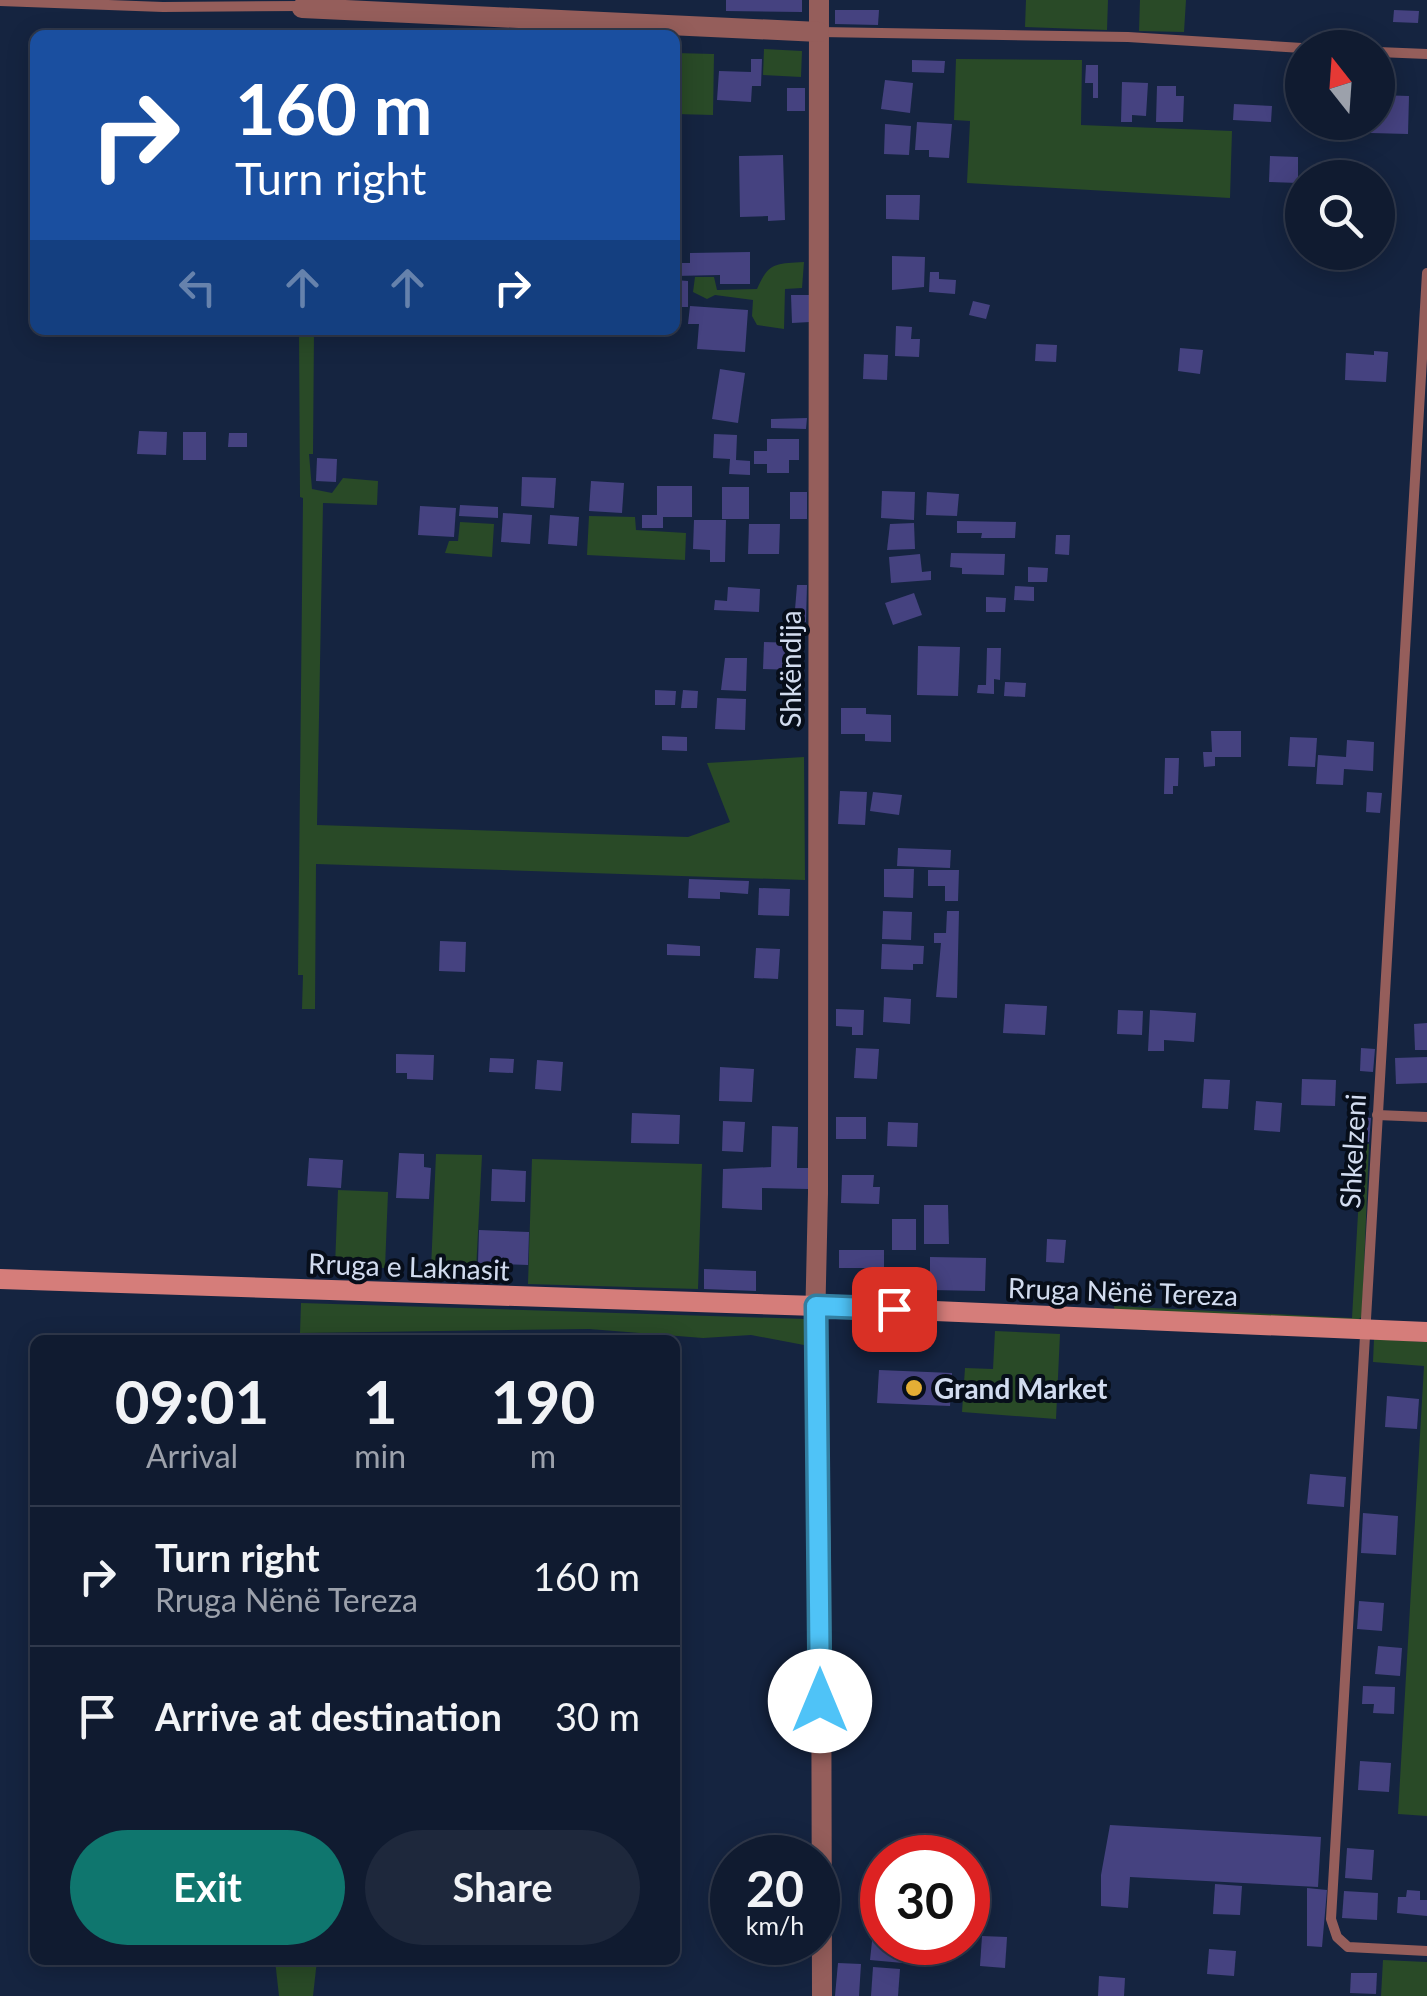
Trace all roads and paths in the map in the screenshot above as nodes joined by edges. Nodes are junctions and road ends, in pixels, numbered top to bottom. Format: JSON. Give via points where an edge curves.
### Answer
{"nodes":[{"id":1,"x":819,"y":0,"type":"edge"},
{"id":2,"x":0,"y":1,"type":"edge"},
{"id":3,"x":302,"y":4,"type":"edge"},
{"id":4,"x":819,"y":32,"type":"junction"},
{"id":5,"x":1285,"y":47,"type":"edge"},
{"id":6,"x":1395,"y":53,"type":"edge"},
{"id":7,"x":1427,"y":54,"type":"edge"},
{"id":8,"x":1427,"y":273,"type":"edge"},
{"id":9,"x":1377,"y":1115,"type":"junction"},
{"id":10,"x":1427,"y":1117,"type":"edge"},
{"id":11,"x":0,"y":1280,"type":"edge"},
{"id":12,"x":816,"y":1306,"type":"junction"},
{"id":13,"x":1365,"y":1329,"type":"junction"},
{"id":14,"x":1427,"y":1332,"type":"edge"},
{"id":15,"x":1427,"y":1951,"type":"edge"},
{"id":16,"x":822,"y":1996,"type":"edge"}],
"edges":[{"from":1,"to":4,"type":"street","name":"Shkëndija"},
{"from":2,"to":3,"type":"lane"},
{"from":3,"to":4,"type":"street"},
{"from":4,"to":5,"type":"lane","via":[[1128,36]]},
{"from":4,"to":12,"type":"street","name":"Shkëndija"},
{"from":6,"to":7,"type":"lane"},
{"from":8,"to":9,"type":"lane","name":"Shkelzeni"},
{"from":9,"to":10,"type":"lane"},
{"from":9,"to":13,"type":"lane","name":"Shkelzeni"},
{"from":11,"to":12,"type":"main road","name":"Rruga e Laknasit"},
{"from":12,"to":13,"type":"main road","name":"Rruga Nënë Tereza"},
{"from":12,"to":16,"type":"street","name":"Shkëndija"},
{"from":13,"to":14,"type":"main road","name":"Rruga Nënë Tereza"},
{"from":13,"to":15,"type":"lane","name":"Shkelzeni","via":[[1330,1919],[1348,1947]]}]}
